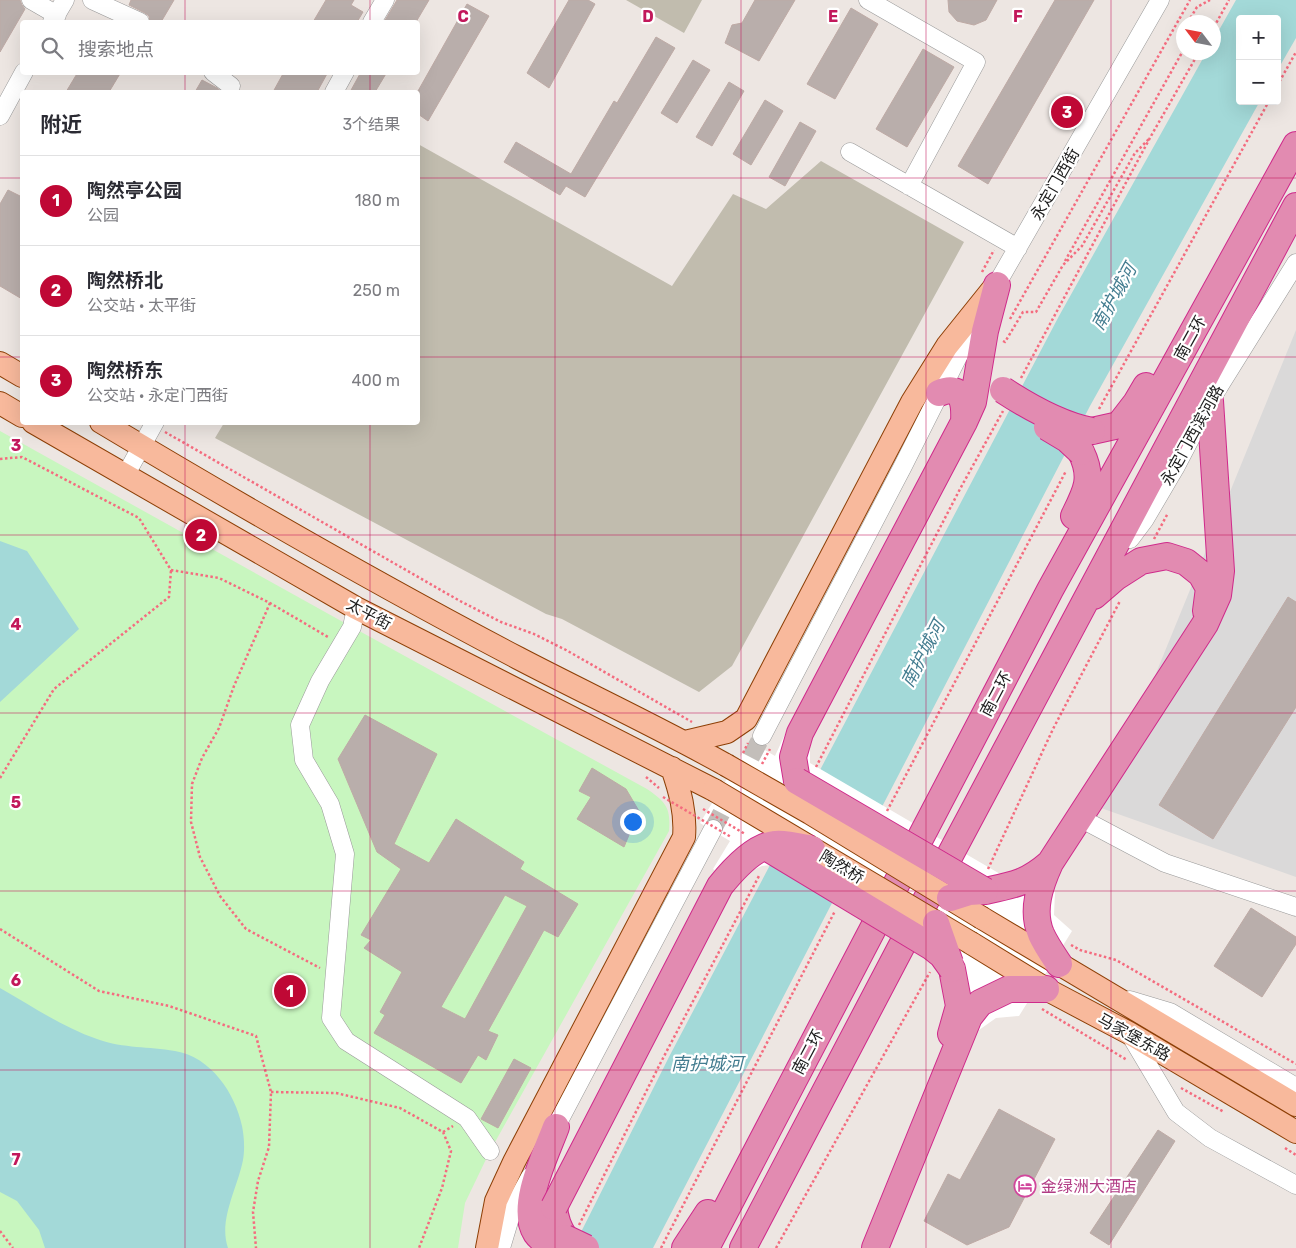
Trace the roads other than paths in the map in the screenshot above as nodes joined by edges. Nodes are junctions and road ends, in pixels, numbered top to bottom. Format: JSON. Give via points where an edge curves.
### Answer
{"nodes":[{"id":1,"x":30,"y":0,"type":"edge"},
{"id":2,"x":92,"y":0,"type":"edge"},
{"id":3,"x":385,"y":0,"type":"edge"},
{"id":4,"x":868,"y":0,"type":"edge"},
{"id":5,"x":1160,"y":0,"type":"edge"},
{"id":6,"x":58,"y":12,"type":"edge"},
{"id":7,"x":136,"y":20,"type":"edge"},
{"id":8,"x":373,"y":20,"type":"edge"},
{"id":9,"x":22,"y":75,"type":"edge"},
{"id":10,"x":217,"y":75,"type":"edge"},
{"id":11,"x":343,"y":75,"type":"edge"},
{"id":12,"x":231,"y":86,"type":"dead end"},
{"id":13,"x":335,"y":90,"type":"edge"},
{"id":14,"x":0,"y":116,"type":"edge"},
{"id":15,"x":1296,"y":145,"type":"edge"},
{"id":16,"x":850,"y":152,"type":"dead end"},
{"id":17,"x":909,"y":186,"type":"junction"},
{"id":18,"x":1296,"y":206,"type":"edge"},
{"id":19,"x":1018,"y":248,"type":"junction"},
{"id":20,"x":1296,"y":263,"type":"edge"},
{"id":21,"x":997,"y":285,"type":"junction"},
{"id":22,"x":1202,"y":317,"type":"junction"},
{"id":23,"x":984,"y":343,"type":"junction"},
{"id":24,"x":0,"y":363,"type":"edge"},
{"id":25,"x":20,"y":375,"type":"edge"},
{"id":26,"x":976,"y":376,"type":"junction"},
{"id":27,"x":939,"y":393,"type":"junction"},
{"id":28,"x":1005,"y":397,"type":"junction"},
{"id":29,"x":1210,"y":401,"type":"junction"},
{"id":30,"x":0,"y":403,"type":"edge"},
{"id":31,"x":20,"y":415,"type":"edge"},
{"id":32,"x":964,"y":422,"type":"junction"},
{"id":33,"x":38,"y":425,"type":"edge"},
{"id":34,"x":106,"y":425,"type":"edge"},
{"id":35,"x":153,"y":425,"type":"edge"},
{"id":36,"x":1085,"y":439,"type":"junction"},
{"id":37,"x":141,"y":447,"type":"junction"},
{"id":38,"x":124,"y":476,"type":"junction"},
{"id":39,"x":1050,"y":590,"type":"junction"},
{"id":40,"x":1084,"y":605,"type":"junction"},
{"id":41,"x":356,"y":608,"type":"junction"},
{"id":42,"x":1204,"y":624,"type":"junction"},
{"id":43,"x":762,"y":736,"type":"tunnel mouth"},
{"id":44,"x":685,"y":742,"type":"junction"},
{"id":45,"x":726,"y":765,"type":"joint"},
{"id":46,"x":672,"y":768,"type":"junction"},
{"id":47,"x":806,"y":776,"type":"junction"},
{"id":48,"x":709,"y":799,"type":"joint"},
{"id":49,"x":810,"y":813,"type":"junction"},
{"id":50,"x":1080,"y":818,"type":"junction"},
{"id":51,"x":713,"y":829,"type":"tunnel mouth"},
{"id":52,"x":812,"y":849,"type":"junction"},
{"id":53,"x":764,"y":857,"type":"junction"},
{"id":54,"x":1050,"y":863,"type":"junction"},
{"id":55,"x":986,"y":881,"type":"junction"},
{"id":56,"x":950,"y":898,"type":"junction"},
{"id":57,"x":1296,"y":907,"type":"edge"},
{"id":58,"x":982,"y":918,"type":"joint"},
{"id":59,"x":936,"y":923,"type":"junction"},
{"id":60,"x":971,"y":943,"type":"joint"},
{"id":61,"x":1059,"y":964,"type":"junction"},
{"id":62,"x":942,"y":968,"type":"junction"},
{"id":63,"x":1046,"y":989,"type":"junction"},
{"id":64,"x":1103,"y":991,"type":"junction"},
{"id":65,"x":1130,"y":1034,"type":"junction"},
{"id":66,"x":1296,"y":1087,"type":"edge"},
{"id":67,"x":1296,"y":1105,"type":"edge"},
{"id":68,"x":556,"y":1127,"type":"junction"},
{"id":69,"x":1296,"y":1132,"type":"edge"},
{"id":70,"x":490,"y":1151,"type":"dead end"},
{"id":71,"x":1296,"y":1185,"type":"edge"},
{"id":72,"x":738,"y":1186,"type":"junction"},
{"id":73,"x":768,"y":1197,"type":"junction"},
{"id":74,"x":559,"y":1242,"type":"edge"},
{"id":75,"x":487,"y":1248,"type":"edge"},
{"id":76,"x":501,"y":1248,"type":"edge"},
{"id":77,"x":685,"y":1248,"type":"edge"},
{"id":78,"x":706,"y":1248,"type":"edge"},
{"id":79,"x":743,"y":1248,"type":"edge"},
{"id":80,"x":763,"y":1248,"type":"edge"},
{"id":81,"x":862,"y":1248,"type":"edge"},
{"id":82,"x":875,"y":1248,"type":"edge"}],
"edges":[{"from":1,"to":6,"type":"street"},
{"from":2,"to":7,"type":"street"},
{"from":3,"to":8,"type":"street"},
{"from":4,"to":17,"type":"street","via":[[976,62]]},
{"from":5,"to":19,"type":"street","name":"永定门西街"},
{"from":9,"to":14,"type":"street"},
{"from":10,"to":12,"type":"street"},
{"from":11,"to":13,"type":"street"},
{"from":15,"to":22,"type":"highway","name":"南二环"},
{"from":16,"to":17,"type":"street"},
{"from":17,"to":19,"type":"street"},
{"from":18,"to":40,"type":"highway","name":"南二环"},
{"from":19,"to":21,"type":"street","name":"永定门西街"},
{"from":20,"to":29,"type":"street","name":"永定门西滨河路"},
{"from":21,"to":23,"type":"highway"},
{"from":21,"to":44,"type":"main road","via":[[947,346],[912,402],[746,719],[727,732]]},
{"from":22,"to":36,"type":"highway","via":[[1169,343],[1136,403],[1119,425]]},
{"from":22,"to":39,"type":"highway","name":"南二环"},
{"from":23,"to":26,"type":"highway"},
{"from":23,"to":27,"type":"street"},
{"from":23,"to":28,"type":"highway","via":[[987,368]]},
{"from":24,"to":25,"type":"main road"},
{"from":26,"to":28,"type":"highway"},
{"from":26,"to":32,"type":"highway","via":[[972,402]]},
{"from":27,"to":32,"type":"highway","via":[[952,390],[958,393],[965,408]]},
{"from":27,"to":43,"type":"street"},
{"from":28,"to":32,"type":"highway","via":[[976,409]]},
{"from":28,"to":36,"type":"highway","bridge":true,"via":[[1067,439]]},
{"from":29,"to":40,"type":"street","name":"永定门西滨河路","via":[[1144,519]]},
{"from":29,"to":42,"type":"highway","via":[[1221,571],[1218,595]]},
{"from":30,"to":31,"type":"main road"},
{"from":32,"to":47,"type":"highway","via":[[800,733],[793,757]]},
{"from":33,"to":38,"type":"main road","name":"太平街"},
{"from":34,"to":37,"type":"main road","name":"太平街"},
{"from":35,"to":37,"type":"street"},
{"from":36,"to":39,"type":"highway","via":[[1088,485],[1056,550]]},
{"from":37,"to":38,"type":"street"},
{"from":37,"to":44,"type":"main road","name":"太平街","via":[[373,580]]},
{"from":38,"to":41,"type":"main road","name":"太平街"},
{"from":39,"to":72,"type":"highway","name":"南二环"},
{"from":40,"to":42,"type":"highway","via":[[1116,577],[1141,562],[1167,556],[1186,562],[1201,574],[1209,588]]},
{"from":40,"to":73,"type":"highway","name":"南二环"},
{"from":41,"to":46,"type":"main road","name":"太平街"},
{"from":41,"to":70,"type":"street","via":[[352,627],[320,681],[300,725],[304,760],[330,804],[345,854],[331,1018],[346,1041],[467,1118]]},
{"from":42,"to":50,"type":"highway"},
{"from":44,"to":45,"type":"main road","name":"太平街"},
{"from":45,"to":49,"type":"main road","name":"陶然桥","bridge":true},
{"from":46,"to":48,"type":"main road","name":"太平街"},
{"from":46,"to":75,"type":"main road","via":[[681,795],[684,837],[514,1162],[496,1201]]},
{"from":47,"to":49,"type":"highway"},
{"from":47,"to":55,"type":"highway","bridge":true},
{"from":48,"to":52,"type":"main road","name":"陶然桥","bridge":true},
{"from":49,"to":56,"type":"main road","name":"陶然桥","bridge":true},
{"from":50,"to":54,"type":"highway"},
{"from":50,"to":57,"type":"street","via":[[1165,863]]},
{"from":51,"to":68,"type":"street"},
{"from":52,"to":53,"type":"highway","bridge":true,"via":[[776,844]]},
{"from":52,"to":59,"type":"main road","name":"陶然桥","bridge":true},
{"from":53,"to":62,"type":"highway","bridge":true,"via":[[932,947],[942,956]]},
{"from":53,"to":74,"type":"highway","bridge":true,"via":[[737,866],[720,886],[554,1207],[561,1232]]},
{"from":54,"to":55,"type":"highway","via":[[1020,883]]},
{"from":54,"to":61,"type":"highway","via":[[1036,907],[1041,934]]},
{"from":55,"to":56,"type":"highway","bridge":true,"via":[[970,892]]},
{"from":56,"to":58,"type":"main road","name":"陶然桥","bridge":true},
{"from":58,"to":61,"type":"main road","name":"马家堡东路"},
{"from":59,"to":60,"type":"main road","name":"陶然桥","bridge":true},
{"from":59,"to":62,"type":"highway","bridge":true,"via":[[946,948]]},
{"from":60,"to":63,"type":"main road","name":"马家堡东路"},
{"from":61,"to":64,"type":"main road","name":"马家堡东路"},
{"from":62,"to":81,"type":"highway","via":[[959,1006],[955,1026]]},
{"from":63,"to":65,"type":"main road","name":"马家堡东路"},
{"from":63,"to":82,"type":"highway","via":[[1009,989],[980,1003],[968,1017]]},
{"from":64,"to":66,"type":"street","via":[[1170,1012]]},
{"from":64,"to":67,"type":"main road","name":"马家堡东路"},
{"from":65,"to":69,"type":"main road","name":"马家堡东路"},
{"from":65,"to":71,"type":"street","via":[[1176,1112],[1210,1138]]},
{"from":68,"to":74,"type":"highway","via":[[530,1207],[535,1231]]},
{"from":68,"to":76,"type":"street","via":[[514,1208]]},
{"from":72,"to":77,"type":"highway","via":[[714,1205]]},
{"from":72,"to":78,"type":"highway","name":"南二环"},
{"from":73,"to":79,"type":"highway","name":"南二环"},
{"from":73,"to":80,"type":"highway"}]}
